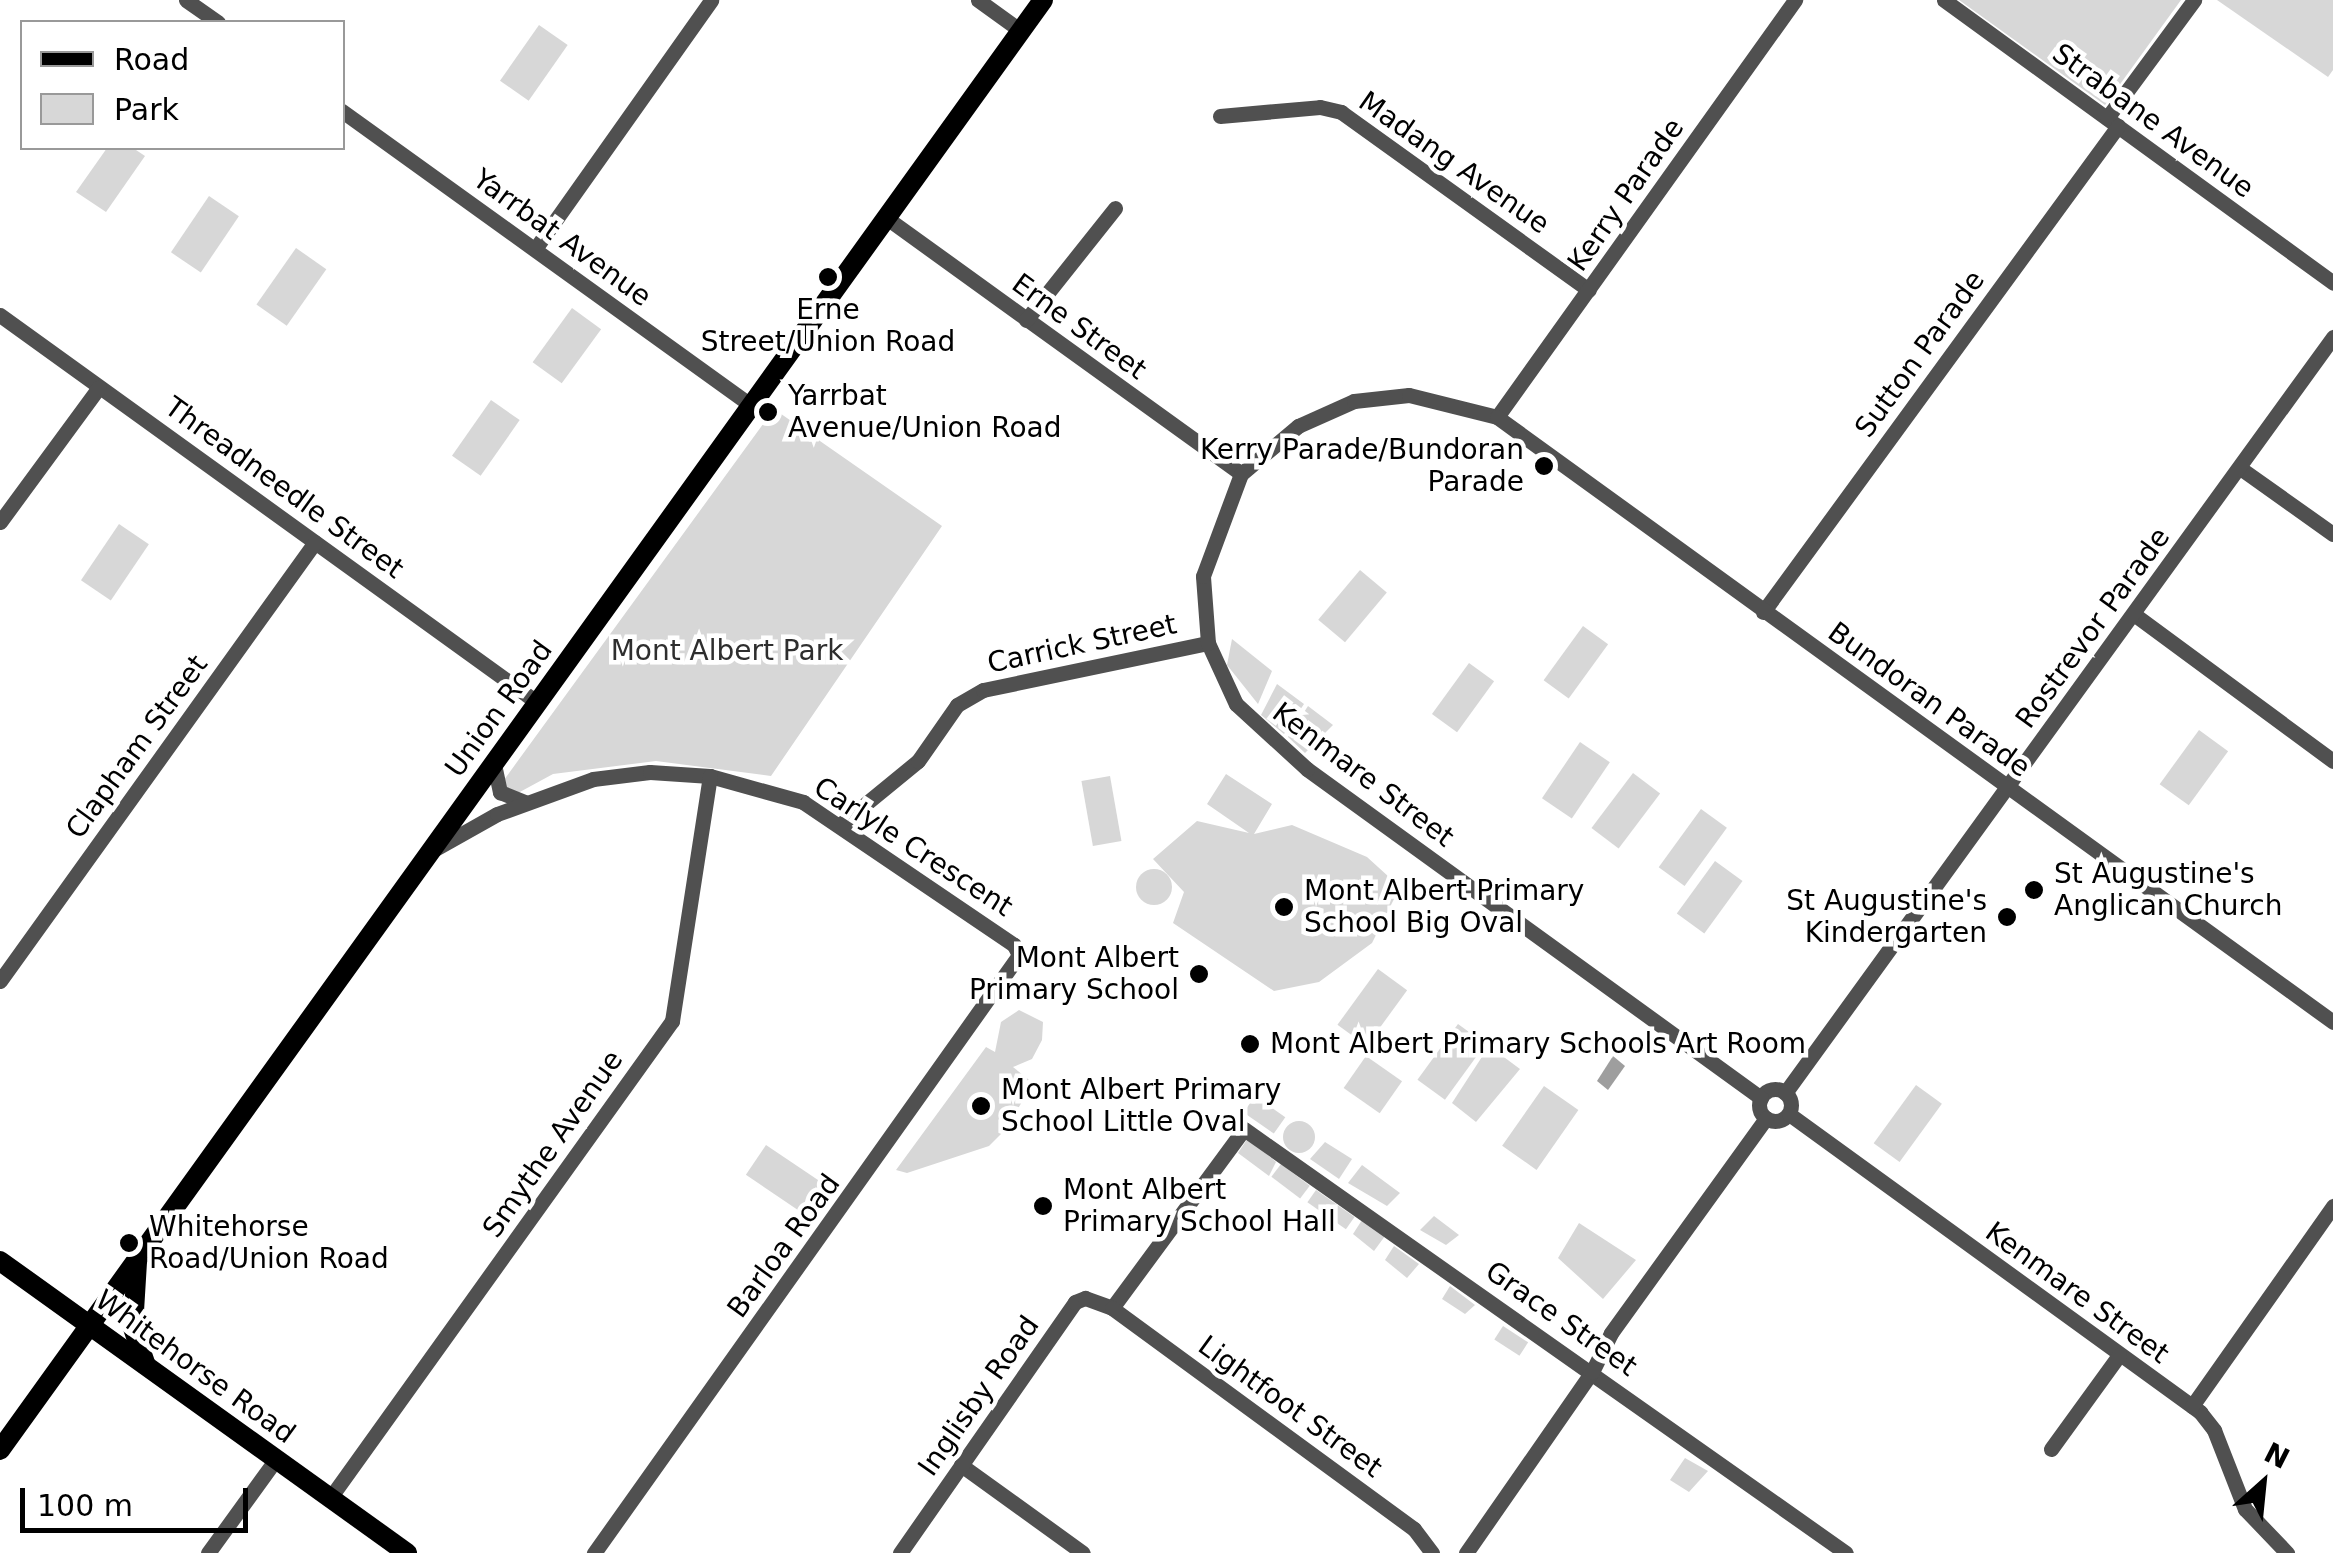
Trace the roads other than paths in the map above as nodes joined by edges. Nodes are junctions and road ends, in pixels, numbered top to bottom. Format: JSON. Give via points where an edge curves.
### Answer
{"nodes":[{"id":1,"x":186,"y":0,"type":"edge"},
{"id":2,"x":711,"y":0,"type":"edge"},
{"id":3,"x":978,"y":0,"type":"edge"},
{"id":4,"x":1043,"y":0,"type":"edge"},
{"id":5,"x":1795,"y":0,"type":"edge"},
{"id":6,"x":1944,"y":0,"type":"edge"},
{"id":7,"x":2194,"y":0,"type":"edge"},
{"id":8,"x":215,"y":20,"type":"edge"},
{"id":9,"x":1021,"y":31,"type":"junction"},
{"id":10,"x":345,"y":114,"type":"edge"},
{"id":11,"x":1220,"y":116,"type":"dead end"},
{"id":12,"x":2112,"y":122,"type":"junction"},
{"id":13,"x":1115,"y":208,"type":"dead end"},
{"id":14,"x":888,"y":219,"type":"junction"},
{"id":15,"x":535,"y":249,"type":"junction"},
{"id":16,"x":2333,"y":283,"type":"edge"},
{"id":17,"x":1589,"y":290,"type":"junction"},
{"id":18,"x":0,"y":315,"type":"edge"},
{"id":19,"x":1026,"y":320,"type":"junction"},
{"id":20,"x":2333,"y":337,"type":"edge"},
{"id":21,"x":99,"y":386,"type":"junction"},
{"id":22,"x":752,"y":406,"type":"junction"},
{"id":23,"x":1496,"y":417,"type":"junction"},
{"id":24,"x":2240,"y":468,"type":"junction"},
{"id":25,"x":1241,"y":474,"type":"junction"},
{"id":26,"x":0,"y":522,"type":"edge"},
{"id":27,"x":2333,"y":534,"type":"edge"},
{"id":28,"x":315,"y":542,"type":"junction"},
{"id":29,"x":1763,"y":612,"type":"junction"},
{"id":30,"x":2135,"y":615,"type":"junction"},
{"id":31,"x":1208,"y":643,"type":"junction"},
{"id":32,"x":538,"y":703,"type":"junction"},
{"id":33,"x":2333,"y":761,"type":"edge"},
{"id":34,"x":494,"y":764,"type":"junction"},
{"id":35,"x":710,"y":776,"type":"junction"},
{"id":36,"x":2007,"y":786,"type":"junction"},
{"id":37,"x":524,"y":802,"type":"junction"},
{"id":38,"x":841,"y":824,"type":"junction"},
{"id":39,"x":427,"y":854,"type":"junction"},
{"id":40,"x":1013,"y":967,"type":"joint"},
{"id":41,"x":0,"y":981,"type":"edge"},
{"id":42,"x":2333,"y":1022,"type":"edge"},
{"id":43,"x":1785,"y":1093,"type":"junction"},
{"id":44,"x":1761,"y":1098,"type":"junction"},
{"id":45,"x":1789,"y":1114,"type":"junction"},
{"id":46,"x":1766,"y":1118,"type":"junction"},
{"id":47,"x":2333,"y":1206,"type":"edge"},
{"id":48,"x":137,"y":1260,"type":"junction"},
{"id":49,"x":0,"y":1261,"type":"edge"},
{"id":50,"x":1112,"y":1308,"type":"junction"},
{"id":51,"x":90,"y":1326,"type":"junction"},
{"id":52,"x":2119,"y":1355,"type":"junction"},
{"id":53,"x":146,"y":1366,"type":"junction"},
{"id":54,"x":1592,"y":1372,"type":"junction"},
{"id":55,"x":2192,"y":1406,"type":"junction"},
{"id":56,"x":2051,"y":1449,"type":"dead end"},
{"id":57,"x":0,"y":1450,"type":"edge"},
{"id":58,"x":276,"y":1459,"type":"junction"},
{"id":59,"x":961,"y":1465,"type":"junction"},
{"id":60,"x":330,"y":1498,"type":"junction"},
{"id":61,"x":208,"y":1553,"type":"edge"},
{"id":62,"x":407,"y":1553,"type":"edge"},
{"id":63,"x":594,"y":1553,"type":"edge"},
{"id":64,"x":900,"y":1553,"type":"edge"},
{"id":65,"x":1084,"y":1553,"type":"edge"},
{"id":66,"x":1432,"y":1553,"type":"edge"},
{"id":67,"x":1466,"y":1553,"type":"edge"},
{"id":68,"x":1846,"y":1553,"type":"edge"},
{"id":69,"x":2288,"y":1553,"type":"edge"}],
"edges":[{"from":1,"to":8,"type":"street"},
{"from":2,"to":15,"type":"street"},
{"from":3,"to":9,"type":"street"},
{"from":4,"to":9,"type":"main road","name":"Union Road"},
{"from":5,"to":17,"type":"street","name":"Kerry Parade"},
{"from":6,"to":12,"type":"street","name":"Strabane Avenue"},
{"from":7,"to":12,"type":"street","name":"Sutton Parade"},
{"from":9,"to":14,"type":"main road","name":"Union Road"},
{"from":10,"to":15,"type":"street","name":"Yarrbat Avenue"},
{"from":11,"to":17,"type":"street","name":"Madang Avenue","via":[[1320,107],[1341,112]]},
{"from":12,"to":16,"type":"street","name":"Strabane Avenue"},
{"from":12,"to":29,"type":"street","name":"Sutton Parade"},
{"from":13,"to":19,"type":"street"},
{"from":14,"to":19,"type":"street","name":"Erne Street"},
{"from":14,"to":22,"type":"main road","name":"Union Road"},
{"from":15,"to":22,"type":"street","name":"Yarrbat Avenue"},
{"from":17,"to":23,"type":"street","name":"Kerry Parade"},
{"from":18,"to":21,"type":"street","name":"Threadneedle Street"},
{"from":19,"to":25,"type":"street","name":"Erne Street"},
{"from":20,"to":24,"type":"street","name":"Rostrevor Parade"},
{"from":21,"to":26,"type":"street"},
{"from":21,"to":28,"type":"street","name":"Threadneedle Street"},
{"from":22,"to":32,"type":"main road","name":"Union Road"},
{"from":23,"to":25,"type":"street","via":[[1408,395],[1354,401],[1298,426]]},
{"from":23,"to":29,"type":"street","name":"Bundoran Parade"},
{"from":24,"to":27,"type":"street"},
{"from":24,"to":30,"type":"street","name":"Rostrevor Parade"},
{"from":25,"to":31,"type":"street","via":[[1203,576]]},
{"from":28,"to":32,"type":"street","name":"Threadneedle Street"},
{"from":28,"to":41,"type":"street","name":"Clapham Street"},
{"from":29,"to":36,"type":"street","name":"Bundoran Parade"},
{"from":30,"to":33,"type":"street"},
{"from":30,"to":36,"type":"street","name":"Rostrevor Parade"},
{"from":31,"to":38,"type":"street","name":"Carrick Street","via":[[983,690],[957,705],[918,761]]},
{"from":31,"to":44,"type":"street","name":"Kenmare Street","via":[[1236,704],[1306,769]]},
{"from":32,"to":34,"type":"main road","name":"Union Road"},
{"from":34,"to":37,"type":"street","via":[[500,792]]},
{"from":34,"to":39,"type":"main road","name":"Union Road"},
{"from":35,"to":37,"type":"street","name":"Carlyle Crescent","via":[[650,772],[593,778]]},
{"from":35,"to":38,"type":"street","name":"Carlyle Crescent","via":[[804,802]]},
{"from":35,"to":60,"type":"street","name":"Smythe Avenue","via":[[672,1021]]},
{"from":36,"to":42,"type":"street","name":"Bundoran Parade"},
{"from":36,"to":43,"type":"street","name":"Rostrevor Parade"},
{"from":37,"to":39,"type":"street","name":"Carlyle Crescent"},
{"from":38,"to":40,"type":"street","name":"Carlyle Crescent","via":[[1014,944]]},
{"from":39,"to":48,"type":"main road","name":"Union Road"},
{"from":40,"to":63,"type":"street","name":"Barloa Road"},
{"from":43,"to":44,"type":"street","via":[[1770,1090]]},
{"from":43,"to":45,"type":"street"},
{"from":44,"to":46,"type":"street"},
{"from":45,"to":46,"type":"street"},
{"from":45,"to":52,"type":"street","name":"Kenmare Street"},
{"from":46,"to":54,"type":"street","via":[[1611,1332]]},
{"from":47,"to":55,"type":"street"},
{"from":48,"to":51,"type":"main road","name":"Union Road"},
{"from":48,"to":53,"type":"main road","via":[[133,1328]]},
{"from":49,"to":51,"type":"main road","name":"Whitehorse Road"},
{"from":50,"to":54,"type":"street","name":"Grace Street","via":[[1244,1128]]},
{"from":50,"to":59,"type":"street","name":"Inglisby Road","via":[[1098,1299],[1075,1302]]},
{"from":50,"to":66,"type":"street","name":"Lightfoot Street","via":[[1414,1530]]},
{"from":51,"to":53,"type":"main road","name":"Whitehorse Road"},
{"from":51,"to":57,"type":"main road","name":"Union Road"},
{"from":52,"to":55,"type":"street","name":"Kenmare Street"},
{"from":52,"to":56,"type":"street"},
{"from":53,"to":58,"type":"main road","name":"Whitehorse Road"},
{"from":54,"to":67,"type":"street"},
{"from":54,"to":68,"type":"street","name":"Grace Street"},
{"from":55,"to":69,"type":"street","name":"Kenmare Street","via":[[2214,1430],[2245,1509]]},
{"from":58,"to":60,"type":"main road","name":"Whitehorse Road"},
{"from":58,"to":61,"type":"street"},
{"from":59,"to":64,"type":"street","name":"Inglisby Road"},
{"from":59,"to":65,"type":"street"},
{"from":60,"to":62,"type":"main road","name":"Whitehorse Road"}]}
